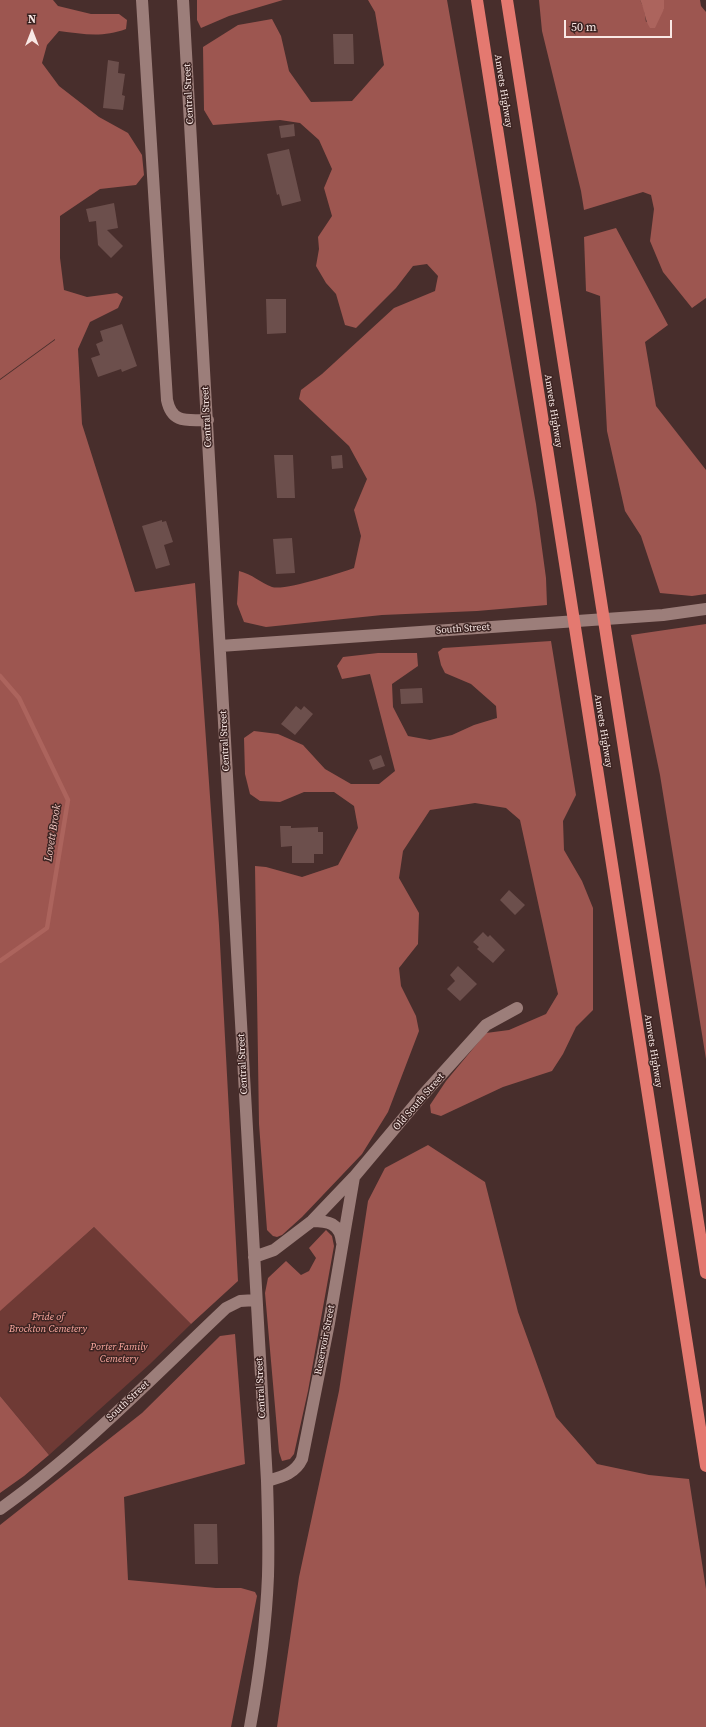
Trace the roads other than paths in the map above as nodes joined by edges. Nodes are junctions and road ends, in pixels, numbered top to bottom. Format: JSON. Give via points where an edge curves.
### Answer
{"nodes":[{"id":1,"x":142,"y":0,"type":"edge"},
{"id":2,"x":184,"y":0,"type":"edge"},
{"id":3,"x":477,"y":0,"type":"edge"},
{"id":4,"x":507,"y":0,"type":"edge"},
{"id":5,"x":208,"y":420,"type":"junction"},
{"id":6,"x":706,"y":609,"type":"edge"},
{"id":7,"x":220,"y":646,"type":"junction"},
{"id":8,"x":517,"y":1008,"type":"dead end"},
{"id":9,"x":354,"y":1177,"type":"junction"},
{"id":10,"x":312,"y":1221,"type":"junction"},
{"id":11,"x":342,"y":1246,"type":"junction"},
{"id":12,"x":254,"y":1257,"type":"junction"},
{"id":13,"x":706,"y":1272,"type":"edge"},
{"id":14,"x":256,"y":1300,"type":"junction"},
{"id":15,"x":706,"y":1466,"type":"edge"},
{"id":16,"x":267,"y":1481,"type":"junction"},
{"id":17,"x":0,"y":1509,"type":"edge"},
{"id":18,"x":250,"y":1727,"type":"edge"}],
"edges":[{"from":1,"to":5,"type":"street","via":[[166,400],[168,408],[176,418]]},
{"from":2,"to":5,"type":"street","name":"Central Street"},
{"from":3,"to":15,"type":"highway","name":"Amvets Highway"},
{"from":4,"to":13,"type":"highway","name":"Amvets Highway"},
{"from":5,"to":7,"type":"street","name":"Central Street"},
{"from":6,"to":7,"type":"street","name":"South Street","via":[[663,615]]},
{"from":7,"to":12,"type":"street","name":"Central Street"},
{"from":8,"to":9,"type":"street","name":"Old South Street","via":[[486,1025]]},
{"from":9,"to":10,"type":"street","name":"Old South Street"},
{"from":9,"to":11,"type":"street","name":"Reservoir Street"},
{"from":10,"to":11,"type":"street","via":[[333,1224],[341,1235]]},
{"from":10,"to":12,"type":"street","via":[[274,1250]]},
{"from":11,"to":16,"type":"street","name":"Reservoir Street","via":[[302,1459],[293,1471]]},
{"from":12,"to":14,"type":"street","name":"Central Street"},
{"from":14,"to":16,"type":"street","name":"Central Street"},
{"from":14,"to":17,"type":"street","name":"South Street","via":[[240,1301],[226,1308],[67,1457]]},
{"from":16,"to":18,"type":"street","name":"Central Street","via":[[267,1597]]}]}
